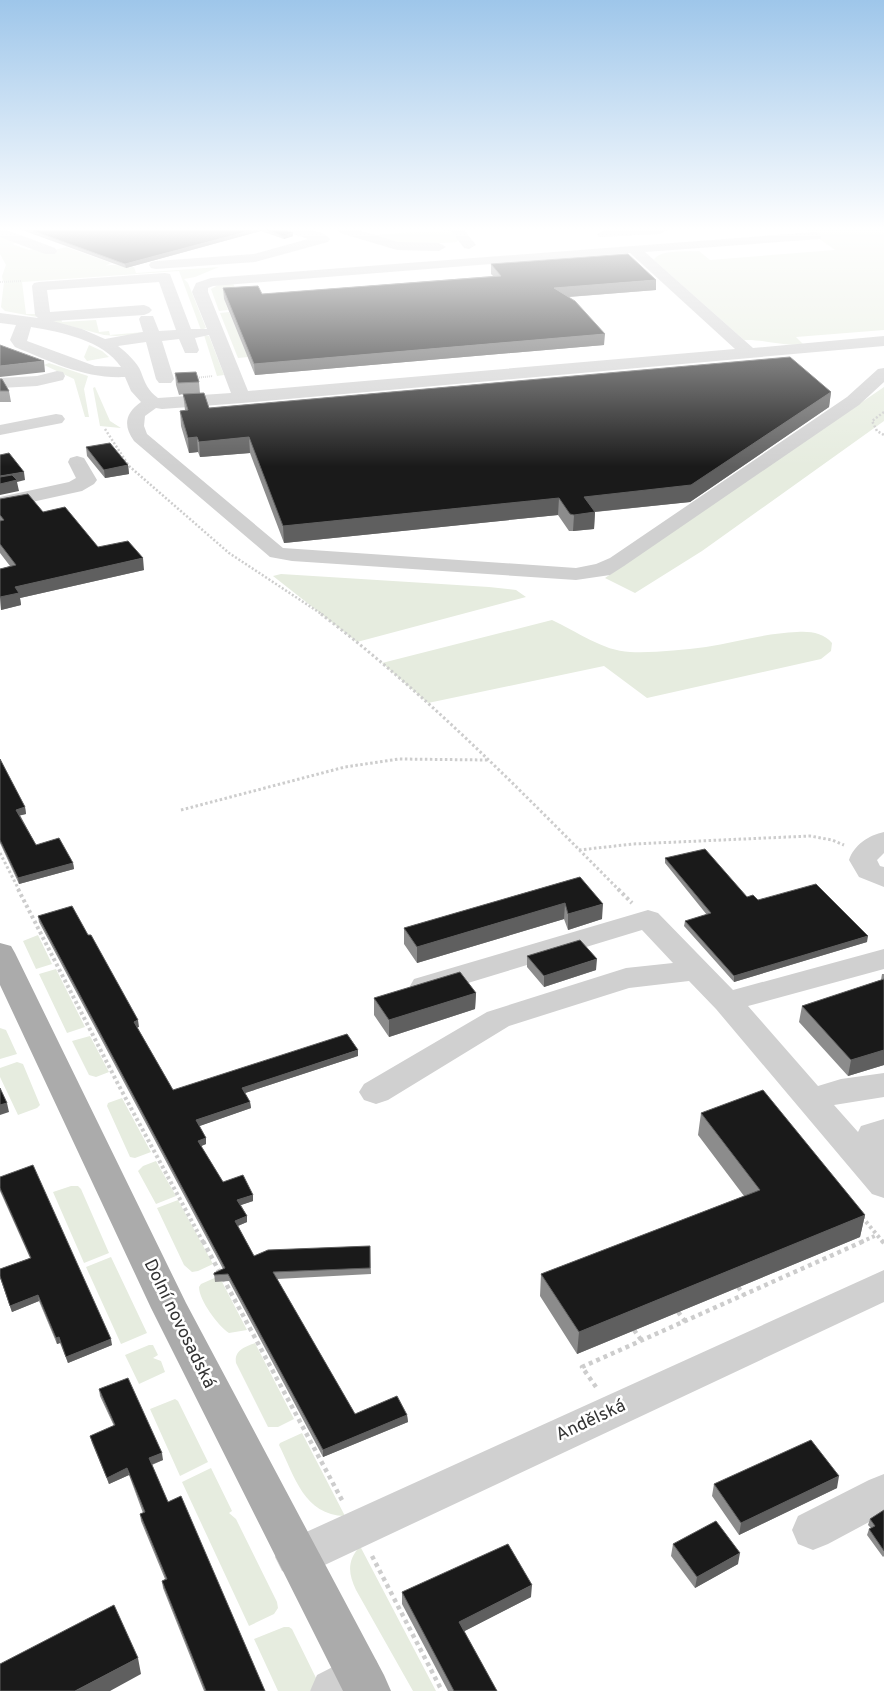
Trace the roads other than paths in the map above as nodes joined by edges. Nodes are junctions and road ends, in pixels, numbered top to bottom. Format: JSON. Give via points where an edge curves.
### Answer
{"nodes":[{"id":1,"x":42,"y":309,"type":"edge"},
{"id":2,"x":75,"y":309,"type":"edge"},
{"id":3,"x":111,"y":309,"type":"edge"},
{"id":4,"x":177,"y":309,"type":"edge"},
{"id":5,"x":207,"y":309,"type":"edge"},
{"id":6,"x":700,"y":309,"type":"edge"},
{"id":7,"x":144,"y":310,"type":"joint"},
{"id":8,"x":112,"y":313,"type":"junction"},
{"id":9,"x":77,"y":316,"type":"junction"},
{"id":10,"x":0,"y":318,"type":"edge"},
{"id":11,"x":25,"y":321,"type":"junction"},
{"id":12,"x":216,"y":331,"type":"junction"},
{"id":13,"x":186,"y":334,"type":"junction"},
{"id":14,"x":152,"y":336,"type":"junction"},
{"id":15,"x":110,"y":339,"type":"junction"},
{"id":16,"x":884,"y":341,"type":"edge"},
{"id":17,"x":191,"y":350,"type":"dead end"},
{"id":18,"x":749,"y":353,"type":"junction"},
{"id":19,"x":133,"y":372,"type":"junction"},
{"id":20,"x":884,"y":373,"type":"edge"},
{"id":21,"x":57,"y":376,"type":"dead end"},
{"id":22,"x":165,"y":380,"type":"dead end"},
{"id":23,"x":0,"y":383,"type":"edge"},
{"id":24,"x":242,"y":398,"type":"junction"},
{"id":25,"x":153,"y":402,"type":"junction"},
{"id":26,"x":56,"y":418,"type":"dead end"},
{"id":27,"x":0,"y":430,"type":"edge"},
{"id":28,"x":77,"y":462,"type":"dead end"},
{"id":29,"x":0,"y":502,"type":"edge"},
{"id":30,"x":874,"y":847,"type":"edge"},
{"id":31,"x":884,"y":878,"type":"edge"},
{"id":32,"x":0,"y":953,"type":"edge"},
{"id":33,"x":884,"y":959,"type":"edge"},
{"id":34,"x":697,"y":970,"type":"junction"},
{"id":35,"x":424,"y":986,"type":"edge"},
{"id":36,"x":727,"y":1002,"type":"junction"},
{"id":37,"x":884,"y":1084,"type":"edge"},
{"id":38,"x":376,"y":1092,"type":"dead end"},
{"id":39,"x":811,"y":1100,"type":"junction"},
{"id":40,"x":884,"y":1131,"type":"edge"},
{"id":41,"x":884,"y":1148,"type":"edge"},
{"id":42,"x":884,"y":1186,"type":"edge"},
{"id":43,"x":884,"y":1285,"type":"edge"},
{"id":44,"x":884,"y":1493,"type":"edge"},
{"id":45,"x":813,"y":1530,"type":"dead end"},
{"id":46,"x":297,"y":1557,"type":"junction"},
{"id":47,"x":354,"y":1686,"type":"edge"}],
"edges":[{"from":1,"to":9,"type":"street","via":[[43,315],[50,317]]},
{"from":2,"to":9,"type":"street"},
{"from":3,"to":8,"type":"street"},
{"from":4,"to":13,"type":"street"},
{"from":5,"to":12,"type":"street"},
{"from":6,"to":18,"type":"street"},
{"from":7,"to":8,"type":"street"},
{"from":7,"to":14,"type":"street"},
{"from":8,"to":9,"type":"street"},
{"from":8,"to":15,"type":"street"},
{"from":10,"to":11,"type":"street"},
{"from":11,"to":15,"type":"street"},
{"from":11,"to":19,"type":"street","via":[[18,340],[21,344],[92,371]]},
{"from":12,"to":13,"type":"street"},
{"from":12,"to":24,"type":"street"},
{"from":13,"to":14,"type":"street"},
{"from":13,"to":17,"type":"street"},
{"from":14,"to":15,"type":"street"},
{"from":14,"to":22,"type":"street"},
{"from":15,"to":19,"type":"street"},
{"from":16,"to":18,"type":"street"},
{"from":18,"to":24,"type":"street"},
{"from":19,"to":25,"type":"street","via":[[142,395]]},
{"from":20,"to":25,"type":"street","via":[[853,400],[617,562],[602,570],[576,574],[292,556],[278,552],[140,437],[135,429],[135,416]]},
{"from":21,"to":23,"type":"street","via":[[37,381]]},
{"from":24,"to":25,"type":"street","via":[[170,404]]},
{"from":26,"to":27,"type":"street"},
{"from":28,"to":29,"type":"street","via":[[87,480],[82,484]]},
{"from":30,"to":31,"type":"street","via":[[863,860],[870,871]]},
{"from":32,"to":46,"type":"main road","name":"Dolní novosadská","via":[[170,1308]]},
{"from":33,"to":36,"type":"street"},
{"from":34,"to":35,"type":"street","via":[[648,919]]},
{"from":34,"to":36,"type":"street"},
{"from":34,"to":38,"type":"street","via":[[626,978],[498,1019]]},
{"from":36,"to":39,"type":"street"},
{"from":37,"to":39,"type":"street"},
{"from":39,"to":42,"type":"street"},
{"from":40,"to":41,"type":"street","via":[[873,1135]]},
{"from":43,"to":46,"type":"street","name":"Andělská"},
{"from":44,"to":45,"type":"street"},
{"from":46,"to":47,"type":"main road","name":"Dolní novosadská"}]}
